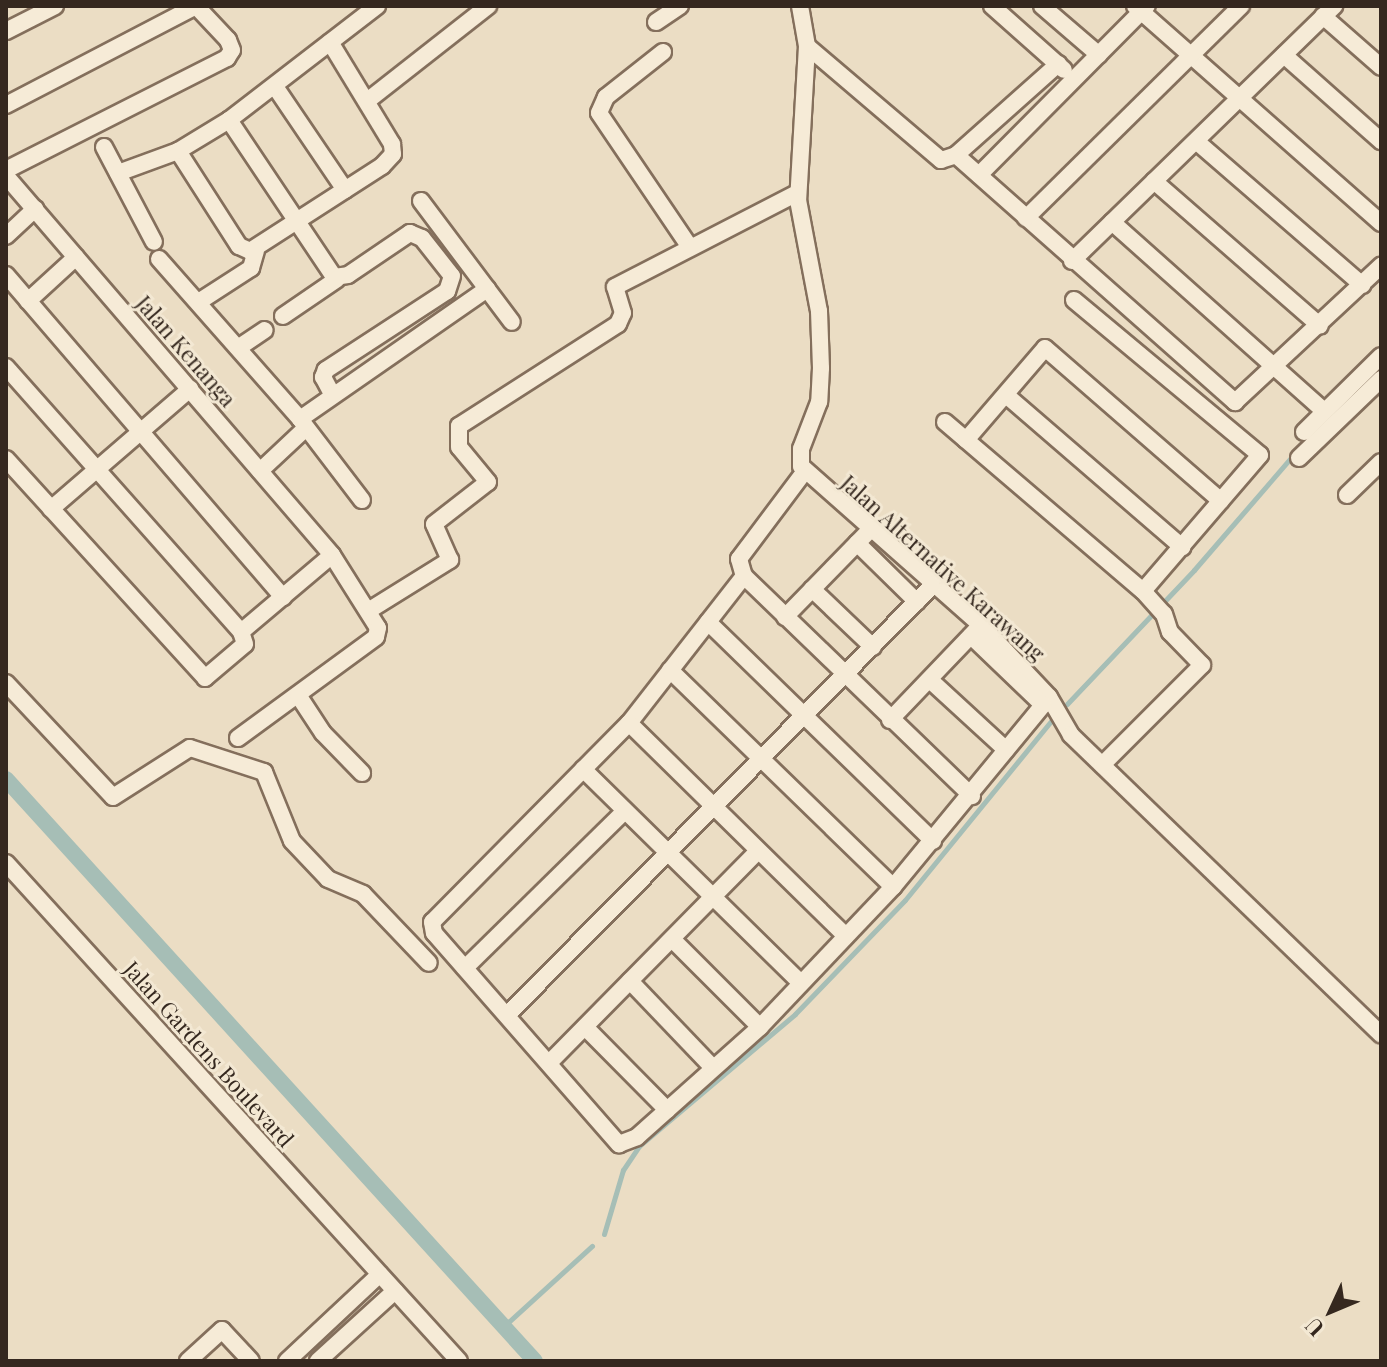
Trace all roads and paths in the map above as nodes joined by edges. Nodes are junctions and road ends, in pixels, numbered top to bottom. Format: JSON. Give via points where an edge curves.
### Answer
{"nodes":[{"id":1,"x":55,"y":6,"type":"edge"},
{"id":2,"x":196,"y":6,"type":"edge"},
{"id":3,"x":488,"y":6,"type":"edge"},
{"id":4,"x":679,"y":6,"type":"edge"},
{"id":5,"x":800,"y":6,"type":"edge"},
{"id":6,"x":992,"y":6,"type":"edge"},
{"id":7,"x":1042,"y":6,"type":"edge"},
{"id":8,"x":1241,"y":6,"type":"edge"},
{"id":9,"x":369,"y":8,"type":"edge"},
{"id":10,"x":1141,"y":8,"type":"edge"},
{"id":11,"x":1328,"y":11,"type":"edge"},
{"id":12,"x":656,"y":22,"type":"dead end"},
{"id":13,"x":6,"y":31,"type":"edge"},
{"id":14,"x":330,"y":42,"type":"junction"},
{"id":15,"x":807,"y":46,"type":"junction"},
{"id":16,"x":663,"y":52,"type":"dead end"},
{"id":17,"x":1099,"y":55,"type":"junction"},
{"id":18,"x":1191,"y":55,"type":"junction"},
{"id":19,"x":1284,"y":55,"type":"junction"},
{"id":20,"x":1058,"y":64,"type":"junction"},
{"id":21,"x":1381,"y":67,"type":"edge"},
{"id":22,"x":1075,"y":79,"type":"junction"},
{"id":23,"x":276,"y":88,"type":"junction"},
{"id":24,"x":1239,"y":98,"type":"junction"},
{"id":25,"x":367,"y":101,"type":"junction"},
{"id":26,"x":6,"y":105,"type":"edge"},
{"id":27,"x":229,"y":120,"type":"junction"},
{"id":28,"x":1196,"y":141,"type":"junction"},
{"id":29,"x":1381,"y":141,"type":"edge"},
{"id":30,"x":104,"y":147,"type":"dead end"},
{"id":31,"x":178,"y":151,"type":"junction"},
{"id":32,"x":956,"y":155,"type":"junction"},
{"id":33,"x":6,"y":173,"type":"edge"},
{"id":34,"x":118,"y":173,"type":"junction"},
{"id":35,"x":979,"y":175,"type":"junction"},
{"id":36,"x":1154,"y":181,"type":"junction"},
{"id":37,"x":345,"y":190,"type":"junction"},
{"id":38,"x":797,"y":193,"type":"junction"},
{"id":39,"x":421,"y":201,"type":"dead end"},
{"id":40,"x":35,"y":209,"type":"junction"},
{"id":41,"x":1026,"y":218,"type":"junction"},
{"id":42,"x":1112,"y":222,"type":"junction"},
{"id":43,"x":1381,"y":223,"type":"edge"},
{"id":44,"x":297,"y":225,"type":"junction"},
{"id":45,"x":6,"y":236,"type":"edge"},
{"id":46,"x":154,"y":242,"type":"dead end"},
{"id":47,"x":689,"y":246,"type":"junction"},
{"id":48,"x":256,"y":251,"type":"junction"},
{"id":49,"x":76,"y":257,"type":"junction"},
{"id":50,"x":159,"y":259,"type":"dead end"},
{"id":51,"x":1072,"y":261,"type":"junction"},
{"id":52,"x":1381,"y":266,"type":"edge"},
{"id":53,"x":6,"y":276,"type":"edge"},
{"id":54,"x":337,"y":279,"type":"junction"},
{"id":55,"x":1362,"y":285,"type":"junction"},
{"id":56,"x":487,"y":289,"type":"junction"},
{"id":57,"x":1074,"y":300,"type":"dead end"},
{"id":58,"x":28,"y":301,"type":"junction"},
{"id":59,"x":200,"y":301,"type":"junction"},
{"id":60,"x":283,"y":316,"type":"dead end"},
{"id":61,"x":512,"y":322,"type":"dead end"},
{"id":62,"x":1320,"y":326,"type":"junction"},
{"id":63,"x":265,"y":330,"type":"dead end"},
{"id":64,"x":238,"y":348,"type":"junction"},
{"id":65,"x":1381,"y":356,"type":"edge"},
{"id":66,"x":6,"y":367,"type":"edge"},
{"id":67,"x":1276,"y":369,"type":"junction"},
{"id":68,"x":1381,"y":379,"type":"edge"},
{"id":69,"x":190,"y":389,"type":"junction"},
{"id":70,"x":332,"y":394,"type":"junction"},
{"id":71,"x":1006,"y":395,"type":"junction"},
{"id":72,"x":1324,"y":411,"type":"junction"},
{"id":73,"x":945,"y":422,"type":"dead end"},
{"id":74,"x":303,"y":423,"type":"junction"},
{"id":75,"x":139,"y":431,"type":"junction"},
{"id":76,"x":1304,"y":432,"type":"dead end"},
{"id":77,"x":966,"y":440,"type":"junction"},
{"id":78,"x":1299,"y":458,"type":"dead end"},
{"id":79,"x":6,"y":459,"type":"edge"},
{"id":80,"x":1381,"y":462,"type":"edge"},
{"id":81,"x":95,"y":469,"type":"junction"},
{"id":82,"x":260,"y":471,"type":"junction"},
{"id":83,"x":805,"y":471,"type":"junction"},
{"id":84,"x":1347,"y":495,"type":"dead end"},
{"id":85,"x":362,"y":500,"type":"dead end"},
{"id":86,"x":1221,"y":501,"type":"junction"},
{"id":87,"x":51,"y":509,"type":"junction"},
{"id":88,"x":863,"y":537,"type":"junction"},
{"id":89,"x":1182,"y":547,"type":"junction"},
{"id":90,"x":332,"y":555,"type":"junction"},
{"id":91,"x":744,"y":576,"type":"junction"},
{"id":92,"x":933,"y":585,"type":"junction"},
{"id":93,"x":812,"y":589,"type":"junction"},
{"id":94,"x":1143,"y":591,"type":"junction"},
{"id":95,"x":283,"y":597,"type":"junction"},
{"id":96,"x":917,"y":602,"type":"junction"},
{"id":97,"x":368,"y":611,"type":"junction"},
{"id":98,"x":785,"y":617,"type":"junction"},
{"id":99,"x":708,"y":622,"type":"junction"},
{"id":100,"x":976,"y":630,"type":"junction"},
{"id":101,"x":241,"y":632,"type":"junction"},
{"id":102,"x":873,"y":647,"type":"junction"},
{"id":103,"x":670,"y":670,"type":"junction"},
{"id":104,"x":845,"y":675,"type":"junction"},
{"id":105,"x":930,"y":680,"type":"junction"},
{"id":106,"x":6,"y":683,"type":"edge"},
{"id":107,"x":298,"y":695,"type":"junction"},
{"id":108,"x":803,"y":717,"type":"junction"},
{"id":109,"x":890,"y":720,"type":"junction"},
{"id":110,"x":629,"y":723,"type":"junction"},
{"id":111,"x":238,"y":738,"type":"dead end"},
{"id":112,"x":1006,"y":750,"type":"junction"},
{"id":113,"x":761,"y":760,"type":"junction"},
{"id":114,"x":1102,"y":765,"type":"junction"},
{"id":115,"x":583,"y":769,"type":"junction"},
{"id":116,"x":362,"y":773,"type":"dead end"},
{"id":117,"x":972,"y":796,"type":"junction"},
{"id":118,"x":713,"y":808,"type":"junction"},
{"id":119,"x":625,"y":811,"type":"junction"},
{"id":120,"x":933,"y":841,"type":"junction"},
{"id":121,"x":757,"y":852,"type":"junction"},
{"id":122,"x":668,"y":854,"type":"junction"},
{"id":123,"x":6,"y":863,"type":"edge"},
{"id":124,"x":893,"y":887,"type":"junction"},
{"id":125,"x":712,"y":898,"type":"junction"},
{"id":126,"x":846,"y":936,"type":"junction"},
{"id":127,"x":672,"y":939,"type":"junction"},
{"id":128,"x":429,"y":963,"type":"dead end"},
{"id":129,"x":465,"y":968,"type":"junction"},
{"id":130,"x":630,"y":981,"type":"junction"},
{"id":131,"x":801,"y":983,"type":"junction"},
{"id":132,"x":507,"y":1015,"type":"junction"},
{"id":133,"x":585,"y":1027,"type":"junction"},
{"id":134,"x":760,"y":1027,"type":"junction"},
{"id":135,"x":1381,"y":1034,"type":"edge"},
{"id":136,"x":549,"y":1063,"type":"junction"},
{"id":137,"x":713,"y":1068,"type":"junction"},
{"id":138,"x":667,"y":1110,"type":"junction"},
{"id":139,"x":380,"y":1274,"type":"junction"},
{"id":140,"x":395,"y":1291,"type":"junction"},
{"id":141,"x":188,"y":1361,"type":"edge"},
{"id":142,"x":251,"y":1361,"type":"edge"},
{"id":143,"x":287,"y":1361,"type":"edge"},
{"id":144,"x":318,"y":1361,"type":"edge"},
{"id":145,"x":459,"y":1361,"type":"edge"}],
"edges":[{"from":1,"to":13,"type":"street"},
{"from":2,"to":26,"type":"street"},
{"from":2,"to":33,"type":"street","via":[[228,40],[232,50],[227,58]]},
{"from":3,"to":25,"type":"street"},
{"from":4,"to":12,"type":"street"},
{"from":5,"to":15,"type":"street"},
{"from":6,"to":20,"type":"street"},
{"from":7,"to":17,"type":"street"},
{"from":8,"to":18,"type":"street"},
{"from":9,"to":14,"type":"street"},
{"from":10,"to":17,"type":"street"},
{"from":10,"to":18,"type":"street"},
{"from":11,"to":19,"type":"street"},
{"from":11,"to":21,"type":"street"},
{"from":14,"to":23,"type":"street"},
{"from":14,"to":25,"type":"street"},
{"from":15,"to":32,"type":"street","via":[[938,158]]},
{"from":15,"to":38,"type":"street"},
{"from":16,"to":47,"type":"street","via":[[603,101],[599,113]]},
{"from":17,"to":22,"type":"street"},
{"from":18,"to":24,"type":"street"},
{"from":18,"to":41,"type":"street"},
{"from":19,"to":24,"type":"street"},
{"from":19,"to":29,"type":"street"},
{"from":20,"to":22,"type":"street"},
{"from":20,"to":32,"type":"street"},
{"from":22,"to":35,"type":"street"},
{"from":23,"to":27,"type":"street"},
{"from":23,"to":37,"type":"street"},
{"from":24,"to":28,"type":"street"},
{"from":24,"to":43,"type":"street"},
{"from":25,"to":37,"type":"street","via":[[394,152]]},
{"from":27,"to":31,"type":"street"},
{"from":27,"to":44,"type":"street"},
{"from":28,"to":36,"type":"street"},
{"from":28,"to":55,"type":"street"},
{"from":30,"to":34,"type":"street"},
{"from":31,"to":34,"type":"street"},
{"from":31,"to":48,"type":"street","via":[[239,246]]},
{"from":32,"to":35,"type":"street"},
{"from":33,"to":40,"type":"street","name":"Jalan Kenanga"},
{"from":34,"to":46,"type":"street"},
{"from":35,"to":41,"type":"street"},
{"from":36,"to":42,"type":"street"},
{"from":36,"to":62,"type":"street"},
{"from":37,"to":44,"type":"street"},
{"from":38,"to":47,"type":"street","via":[[742,225]]},
{"from":38,"to":83,"type":"street","via":[[819,311],[821,368],[819,402],[799,457]]},
{"from":39,"to":56,"type":"street"},
{"from":40,"to":45,"type":"street"},
{"from":40,"to":49,"type":"street","name":"Jalan Kenanga"},
{"from":41,"to":51,"type":"street"},
{"from":42,"to":51,"type":"street"},
{"from":42,"to":67,"type":"street"},
{"from":44,"to":48,"type":"street"},
{"from":44,"to":54,"type":"street"},
{"from":47,"to":97,"type":"street","via":[[615,287],[623,313],[618,324],[459,426],[459,447],[488,482],[434,524],[450,560]]},
{"from":48,"to":59,"type":"street","via":[[251,268]]},
{"from":49,"to":58,"type":"street"},
{"from":49,"to":69,"type":"street","name":"Jalan Kenanga"},
{"from":50,"to":59,"type":"street"},
{"from":51,"to":67,"type":"street","via":[[1231,401],[1244,399]]},
{"from":52,"to":55,"type":"street"},
{"from":53,"to":58,"type":"street"},
{"from":54,"to":60,"type":"street"},
{"from":54,"to":70,"type":"street","via":[[410,233],[422,238],[453,281],[447,291],[326,370],[323,377]]},
{"from":55,"to":62,"type":"street"},
{"from":56,"to":61,"type":"street"},
{"from":56,"to":70,"type":"street"},
{"from":57,"to":86,"type":"street","via":[[1260,455]]},
{"from":58,"to":75,"type":"street"},
{"from":59,"to":64,"type":"street"},
{"from":62,"to":67,"type":"street"},
{"from":63,"to":64,"type":"street"},
{"from":64,"to":74,"type":"street"},
{"from":65,"to":72,"type":"street"},
{"from":66,"to":81,"type":"street"},
{"from":67,"to":72,"type":"street"},
{"from":68,"to":78,"type":"street"},
{"from":69,"to":75,"type":"street"},
{"from":69,"to":82,"type":"street","name":"Jalan Kenanga"},
{"from":70,"to":74,"type":"street"},
{"from":71,"to":77,"type":"street"},
{"from":71,"to":86,"type":"street","via":[[1045,348]]},
{"from":71,"to":89,"type":"street"},
{"from":72,"to":76,"type":"street"},
{"from":73,"to":77,"type":"street"},
{"from":74,"to":82,"type":"street"},
{"from":74,"to":85,"type":"street"},
{"from":75,"to":81,"type":"street"},
{"from":75,"to":95,"type":"street"},
{"from":77,"to":94,"type":"street"},
{"from":79,"to":87,"type":"street"},
{"from":80,"to":84,"type":"street"},
{"from":81,"to":87,"type":"street"},
{"from":81,"to":101,"type":"street"},
{"from":82,"to":90,"type":"street","name":"Jalan Kenanga"},
{"from":83,"to":88,"type":"street","name":"Jalan Alternative Karawang"},
{"from":83,"to":91,"type":"street","via":[[739,559]]},
{"from":86,"to":89,"type":"street"},
{"from":87,"to":101,"type":"street","via":[[205,678],[246,643]]},
{"from":88,"to":92,"type":"street","name":"Jalan Alternative Karawang"},
{"from":88,"to":93,"type":"street"},
{"from":88,"to":96,"type":"street"},
{"from":89,"to":94,"type":"street"},
{"from":90,"to":95,"type":"street"},
{"from":90,"to":97,"type":"street","name":"Jalan Kenanga"},
{"from":91,"to":98,"type":"street"},
{"from":91,"to":99,"type":"street"},
{"from":92,"to":96,"type":"street"},
{"from":92,"to":100,"type":"street","name":"Jalan Alternative Karawang"},
{"from":93,"to":98,"type":"street"},
{"from":93,"to":102,"type":"street"},
{"from":94,"to":114,"type":"street","via":[[1160,609],[1170,632],[1202,665]]},
{"from":95,"to":101,"type":"street"},
{"from":96,"to":102,"type":"street"},
{"from":97,"to":107,"type":"street","via":[[378,628],[376,637]]},
{"from":98,"to":104,"type":"street"},
{"from":99,"to":103,"type":"street"},
{"from":99,"to":108,"type":"street"},
{"from":100,"to":105,"type":"street"},
{"from":100,"to":112,"type":"street","via":[[1043,705]]},
{"from":100,"to":114,"type":"street","name":"Jalan Alternative Karawang","via":[[1027,671],[1066,730]]},
{"from":102,"to":104,"type":"street"},
{"from":103,"to":110,"type":"street"},
{"from":103,"to":113,"type":"street"},
{"from":104,"to":108,"type":"street"},
{"from":104,"to":109,"type":"street"},
{"from":105,"to":109,"type":"street"},
{"from":105,"to":112,"type":"street"},
{"from":106,"to":128,"type":"street","via":[[113,797],[190,748],[264,772],[292,841],[328,879],[366,897]]},
{"from":107,"to":111,"type":"street"},
{"from":107,"to":116,"type":"street","via":[[323,733]]},
{"from":108,"to":113,"type":"street"},
{"from":108,"to":120,"type":"street"},
{"from":109,"to":117,"type":"street"},
{"from":110,"to":115,"type":"street"},
{"from":110,"to":118,"type":"street"},
{"from":112,"to":117,"type":"street"},
{"from":113,"to":118,"type":"street"},
{"from":113,"to":124,"type":"street"},
{"from":114,"to":135,"type":"street","name":"Jalan Alternative Karawang"},
{"from":115,"to":119,"type":"street"},
{"from":115,"to":129,"type":"street","via":[[433,919],[434,933]]},
{"from":117,"to":120,"type":"street"},
{"from":118,"to":121,"type":"street"},
{"from":118,"to":122,"type":"street"},
{"from":119,"to":122,"type":"street"},
{"from":119,"to":129,"type":"street"},
{"from":120,"to":124,"type":"street"},
{"from":121,"to":125,"type":"street"},
{"from":121,"to":126,"type":"street"},
{"from":122,"to":125,"type":"street"},
{"from":122,"to":132,"type":"street"},
{"from":123,"to":139,"type":"street","name":"Jalan Gardens Boulevard"},
{"from":124,"to":126,"type":"street"},
{"from":125,"to":127,"type":"street"},
{"from":125,"to":131,"type":"street"},
{"from":126,"to":131,"type":"street"},
{"from":127,"to":130,"type":"street"},
{"from":127,"to":134,"type":"street"},
{"from":129,"to":132,"type":"street"},
{"from":130,"to":133,"type":"street"},
{"from":130,"to":137,"type":"street"},
{"from":131,"to":134,"type":"street"},
{"from":132,"to":136,"type":"street"},
{"from":133,"to":136,"type":"street"},
{"from":133,"to":138,"type":"street"},
{"from":134,"to":137,"type":"street"},
{"from":136,"to":138,"type":"street","via":[[621,1145]]},
{"from":137,"to":138,"type":"street"},
{"from":139,"to":140,"type":"street","name":"Jalan Gardens Boulevard"},
{"from":139,"to":143,"type":"street"},
{"from":140,"to":144,"type":"street"},
{"from":140,"to":145,"type":"street","name":"Jalan Gardens Boulevard"},
{"from":141,"to":142,"type":"street","via":[[222,1330]]}]}
